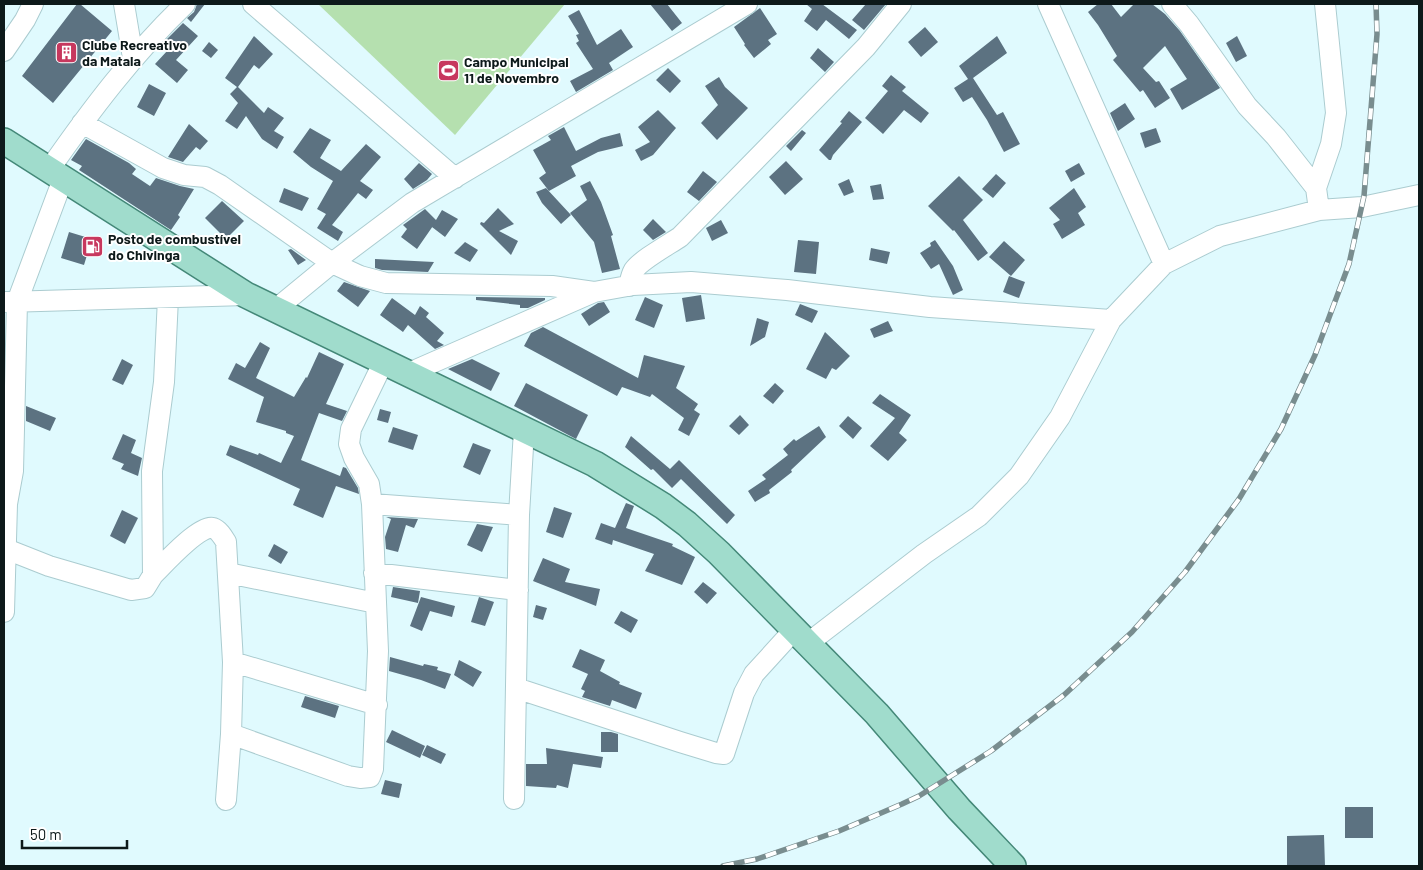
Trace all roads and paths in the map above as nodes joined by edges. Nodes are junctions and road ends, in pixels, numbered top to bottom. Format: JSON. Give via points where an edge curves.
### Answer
{"nodes":[{"id":1,"x":33,"y":4,"type":"edge"},
{"id":2,"x":124,"y":4,"type":"edge"},
{"id":3,"x":185,"y":4,"type":"edge"},
{"id":4,"x":253,"y":4,"type":"edge"},
{"id":5,"x":747,"y":4,"type":"edge"},
{"id":6,"x":901,"y":4,"type":"edge"},
{"id":7,"x":1048,"y":4,"type":"edge"},
{"id":8,"x":1172,"y":4,"type":"edge"},
{"id":9,"x":1325,"y":4,"type":"edge"},
{"id":10,"x":4,"y":51,"type":"edge"},
{"id":11,"x":133,"y":58,"type":"junction"},
{"id":12,"x":82,"y":123,"type":"junction"},
{"id":13,"x":4,"y":141,"type":"edge"},
{"id":14,"x":56,"y":174,"type":"junction"},
{"id":15,"x":455,"y":178,"type":"junction"},
{"id":16,"x":1316,"y":188,"type":"junction"},
{"id":17,"x":1419,"y":195,"type":"edge"},
{"id":18,"x":1319,"y":210,"type":"junction"},
{"id":19,"x":332,"y":263,"type":"junction"},
{"id":20,"x":1164,"y":264,"type":"junction"},
{"id":21,"x":629,"y":286,"type":"junction"},
{"id":22,"x":594,"y":292,"type":"junction"},
{"id":23,"x":246,"y":295,"type":"junction"},
{"id":24,"x":168,"y":298,"type":"junction"},
{"id":25,"x":11,"y":302,"type":"edge"},
{"id":26,"x":276,"y":309,"type":"junction"},
{"id":27,"x":1111,"y":320,"type":"junction"},
{"id":28,"x":384,"y":361,"type":"junction"},
{"id":29,"x":409,"y":374,"type":"junction"},
{"id":30,"x":524,"y":430,"type":"junction"},
{"id":31,"x":372,"y":504,"type":"junction"},
{"id":32,"x":519,"y":515,"type":"junction"},
{"id":33,"x":5,"y":528,"type":"edge"},
{"id":34,"x":6,"y":549,"type":"junction"},
{"id":35,"x":228,"y":573,"type":"junction"},
{"id":36,"x":374,"y":573,"type":"junction"},
{"id":37,"x":153,"y":575,"type":"junction"},
{"id":38,"x":518,"y":590,"type":"junction"},
{"id":39,"x":376,"y":604,"type":"junction"},
{"id":40,"x":4,"y":612,"type":"edge"},
{"id":41,"x":801,"y":637,"type":"junction"},
{"id":42,"x":232,"y":662,"type":"junction"},
{"id":43,"x":516,"y":688,"type":"junction"},
{"id":44,"x":376,"y":705,"type":"junction"},
{"id":45,"x":231,"y":734,"type":"junction"},
{"id":46,"x":514,"y":799,"type":"dead end"},
{"id":47,"x":226,"y":800,"type":"dead end"},
{"id":48,"x":1013,"y":866,"type":"edge"}],
"edges":[{"from":1,"to":10,"type":"street"},
{"from":2,"to":11,"type":"street"},
{"from":3,"to":11,"type":"street"},
{"from":4,"to":15,"type":"street"},
{"from":5,"to":15,"type":"street"},
{"from":6,"to":21,"type":"street","via":[[866,47],[680,237],[642,261],[633,272]]},
{"from":7,"to":20,"type":"street"},
{"from":8,"to":16,"type":"street","via":[[1247,106]]},
{"from":9,"to":16,"type":"street","via":[[1336,113],[1331,144]]},
{"from":11,"to":12,"type":"street"},
{"from":12,"to":14,"type":"street"},
{"from":12,"to":19,"type":"street","via":[[163,168],[220,185]]},
{"from":13,"to":14,"type":"main road"},
{"from":14,"to":23,"type":"main road"},
{"from":14,"to":25,"type":"street"},
{"from":15,"to":19,"type":"street","via":[[412,203]]},
{"from":16,"to":18,"type":"street"},
{"from":17,"to":18,"type":"street","via":[[1362,207]]},
{"from":18,"to":20,"type":"street","via":[[1220,236]]},
{"from":19,"to":22,"type":"street","via":[[386,283],[552,286]]},
{"from":19,"to":26,"type":"street"},
{"from":20,"to":27,"type":"street"},
{"from":21,"to":22,"type":"street"},
{"from":21,"to":27,"type":"street","via":[[691,282],[930,307]]},
{"from":22,"to":29,"type":"street"},
{"from":23,"to":24,"type":"street"},
{"from":23,"to":26,"type":"main road"},
{"from":24,"to":25,"type":"street"},
{"from":24,"to":37,"type":"street","via":[[164,382],[152,471]]},
{"from":25,"to":33,"type":"street","via":[[14,471]]},
{"from":26,"to":28,"type":"main road"},
{"from":27,"to":41,"type":"street","via":[[1060,417],[1019,476],[980,516]]},
{"from":28,"to":29,"type":"main road"},
{"from":28,"to":31,"type":"street","via":[[352,429],[349,444],[369,484]]},
{"from":29,"to":30,"type":"main road"},
{"from":30,"to":32,"type":"street"},
{"from":30,"to":41,"type":"main road","via":[[595,464],[663,506],[719,553]]},
{"from":31,"to":32,"type":"street"},
{"from":31,"to":36,"type":"street"},
{"from":32,"to":38,"type":"street"},
{"from":33,"to":34,"type":"street"},
{"from":34,"to":37,"type":"street","via":[[49,566],[131,590],[144,588]]},
{"from":34,"to":40,"type":"street"},
{"from":35,"to":37,"type":"street","via":[[226,542],[213,528],[206,528]]},
{"from":35,"to":39,"type":"street"},
{"from":35,"to":42,"type":"street"},
{"from":36,"to":38,"type":"street"},
{"from":36,"to":39,"type":"street"},
{"from":38,"to":43,"type":"street"},
{"from":39,"to":44,"type":"street"},
{"from":41,"to":43,"type":"street","via":[[754,674],[744,693],[724,754]]},
{"from":41,"to":48,"type":"main road","via":[[876,714]]},
{"from":42,"to":44,"type":"street"},
{"from":42,"to":45,"type":"street"},
{"from":43,"to":46,"type":"street"},
{"from":44,"to":45,"type":"street","via":[[374,769],[370,777],[348,776]]},
{"from":45,"to":47,"type":"street"}]}
